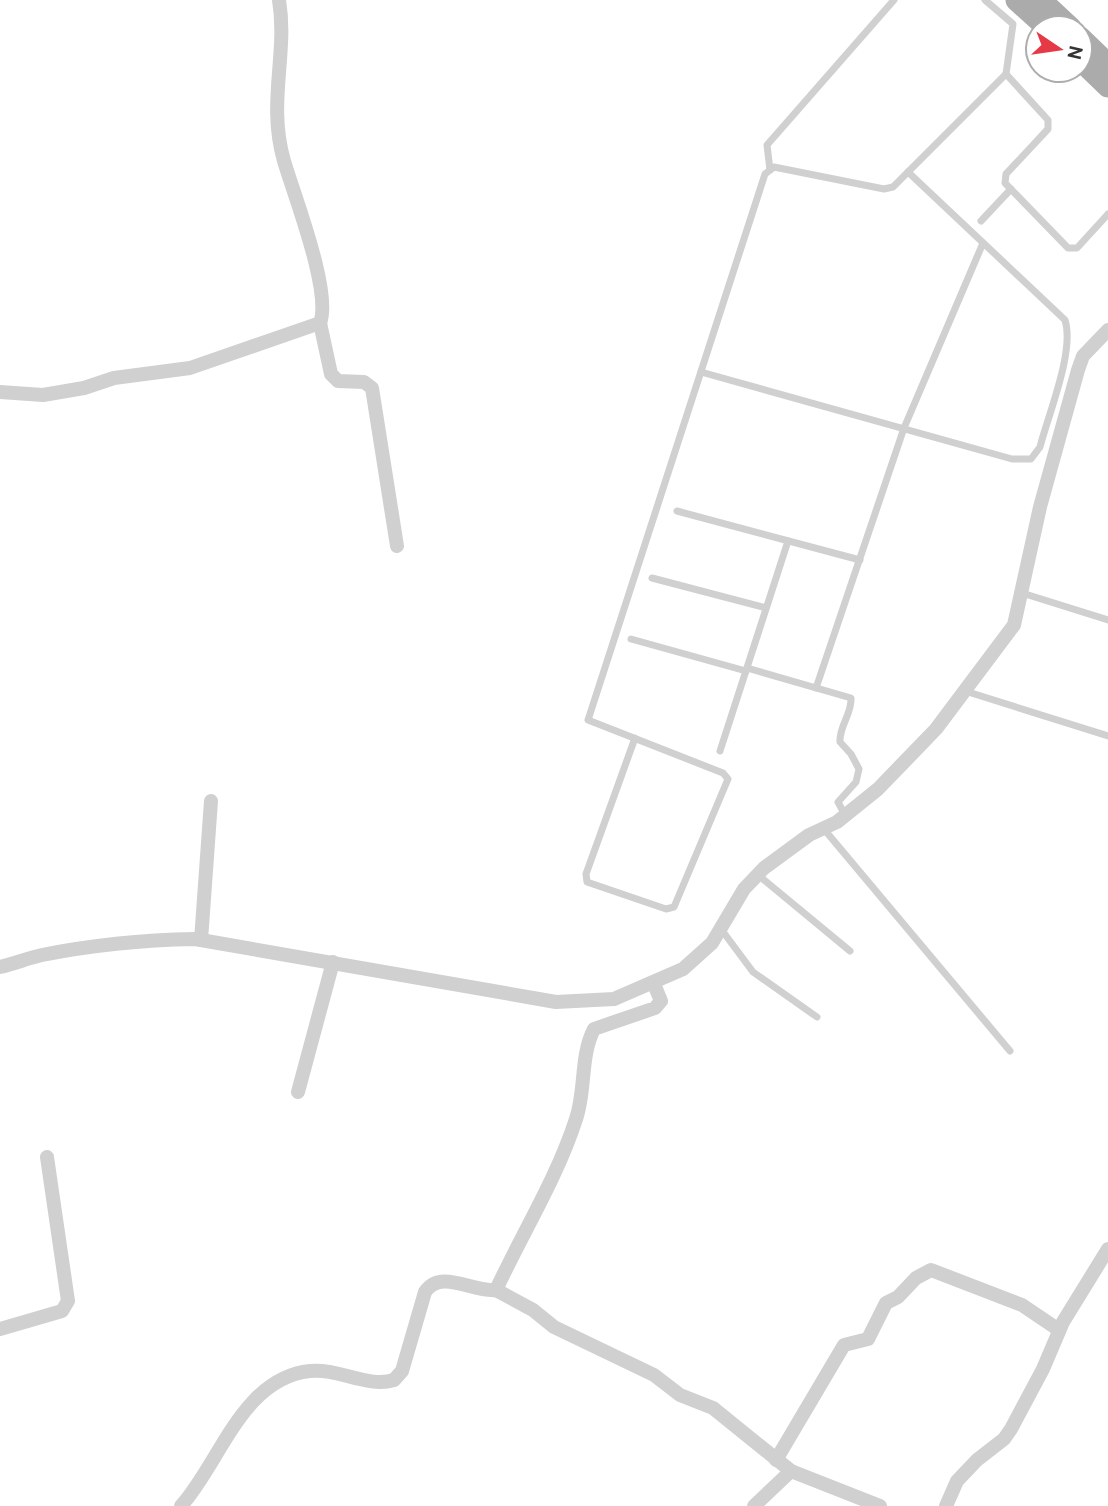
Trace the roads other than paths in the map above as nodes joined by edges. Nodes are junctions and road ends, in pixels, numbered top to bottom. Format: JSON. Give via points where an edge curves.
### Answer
{"nodes":[{"id":1,"x":279,"y":0,"type":"edge"},
{"id":2,"x":894,"y":0,"type":"edge"},
{"id":3,"x":985,"y":0,"type":"edge"},
{"id":4,"x":1017,"y":0,"type":"edge"},
{"id":5,"x":1040,"y":0,"type":"edge"},
{"id":6,"x":1032,"y":14,"type":"edge"},
{"id":7,"x":1055,"y":14,"type":"edge"},
{"id":8,"x":1094,"y":52,"type":"edge"},
{"id":9,"x":1108,"y":65,"type":"edge"},
{"id":10,"x":1094,"y":72,"type":"edge"},
{"id":11,"x":1006,"y":74,"type":"junction"},
{"id":12,"x":1108,"y":86,"type":"edge"},
{"id":13,"x":770,"y":170,"type":"junction"},
{"id":14,"x":908,"y":172,"type":"junction"},
{"id":15,"x":1011,"y":190,"type":"junction"},
{"id":16,"x":1108,"y":214,"type":"edge"},
{"id":17,"x":981,"y":222,"type":"dead end"},
{"id":18,"x":983,"y":243,"type":"junction"},
{"id":19,"x":320,"y":323,"type":"junction"},
{"id":20,"x":1108,"y":330,"type":"edge"},
{"id":21,"x":701,"y":372,"type":"junction"},
{"id":22,"x":0,"y":392,"type":"edge"},
{"id":23,"x":904,"y":428,"type":"junction"},
{"id":24,"x":677,"y":511,"type":"dead end"},
{"id":25,"x":788,"y":541,"type":"junction"},
{"id":26,"x":397,"y":547,"type":"dead end"},
{"id":27,"x":860,"y":560,"type":"junction"},
{"id":28,"x":652,"y":578,"type":"dead end"},
{"id":29,"x":1022,"y":593,"type":"junction"},
{"id":30,"x":766,"y":608,"type":"junction"},
{"id":31,"x":1108,"y":620,"type":"edge"},
{"id":32,"x":631,"y":639,"type":"dead end"},
{"id":33,"x":746,"y":669,"type":"junction"},
{"id":34,"x":816,"y":688,"type":"junction"},
{"id":35,"x":965,"y":691,"type":"junction"},
{"id":36,"x":1108,"y":736,"type":"edge"},
{"id":37,"x":635,"y":738,"type":"junction"},
{"id":38,"x":720,"y":751,"type":"dead end"},
{"id":39,"x":211,"y":801,"type":"dead end"},
{"id":40,"x":845,"y":816,"type":"junction"},
{"id":41,"x":823,"y":828,"type":"junction"},
{"id":42,"x":758,"y":875,"type":"junction"},
{"id":43,"x":721,"y":929,"type":"junction"},
{"id":44,"x":201,"y":940,"type":"junction"},
{"id":45,"x":850,"y":951,"type":"dead end"},
{"id":46,"x":333,"y":962,"type":"junction"},
{"id":47,"x":0,"y":967,"type":"edge"},
{"id":48,"x":654,"y":984,"type":"junction"},
{"id":49,"x":817,"y":1017,"type":"dead end"},
{"id":50,"x":1010,"y":1051,"type":"dead end"},
{"id":51,"x":298,"y":1092,"type":"dead end"},
{"id":52,"x":47,"y":1157,"type":"dead end"},
{"id":53,"x":1108,"y":1249,"type":"edge"},
{"id":54,"x":496,"y":1290,"type":"junction"},
{"id":55,"x":0,"y":1329,"type":"edge"},
{"id":56,"x":1059,"y":1330,"type":"junction"},
{"id":57,"x":775,"y":1460,"type":"junction"},
{"id":58,"x":790,"y":1471,"type":"junction"},
{"id":59,"x":181,"y":1506,"type":"edge"},
{"id":60,"x":754,"y":1506,"type":"edge"},
{"id":61,"x":880,"y":1506,"type":"edge"},
{"id":62,"x":946,"y":1506,"type":"edge"}],
"edges":[{"from":1,"to":19,"type":"street","via":[[276,112],[283,158],[318,283]]},
{"from":2,"to":13,"type":"lane","via":[[767,145]]},
{"from":3,"to":11,"type":"lane","via":[[1013,24]]},
{"from":4,"to":6,"type":"main road"},
{"from":5,"to":7,"type":"main road"},
{"from":8,"to":9,"type":"main road"},
{"from":10,"to":12,"type":"main road"},
{"from":11,"to":14,"type":"lane"},
{"from":11,"to":15,"type":"lane","via":[[1048,120],[1048,129],[1006,174],[1005,183]]},
{"from":13,"to":14,"type":"lane","via":[[774,167],[884,189],[893,187]]},
{"from":13,"to":21,"type":"lane"},
{"from":14,"to":18,"type":"lane"},
{"from":15,"to":16,"type":"lane","via":[[1068,248],[1077,248]]},
{"from":15,"to":17,"type":"lane"},
{"from":18,"to":23,"type":"lane"},
{"from":18,"to":23,"type":"lane","via":[[1065,320],[1068,330],[1040,447],[1031,459],[1012,458]]},
{"from":19,"to":22,"type":"street","via":[[190,368],[114,378],[43,395]]},
{"from":19,"to":26,"type":"street","via":[[331,374],[338,381],[364,382],[372,387]]},
{"from":20,"to":29,"type":"street","via":[[1083,356],[1073,386]]},
{"from":21,"to":23,"type":"lane"},
{"from":21,"to":37,"type":"lane","via":[[588,720]]},
{"from":23,"to":27,"type":"lane"},
{"from":24,"to":25,"type":"lane"},
{"from":25,"to":27,"type":"lane"},
{"from":25,"to":30,"type":"lane"},
{"from":27,"to":34,"type":"lane"},
{"from":28,"to":30,"type":"lane"},
{"from":29,"to":31,"type":"lane"},
{"from":29,"to":35,"type":"street","via":[[1013,625]]},
{"from":30,"to":33,"type":"lane"},
{"from":32,"to":33,"type":"lane"},
{"from":33,"to":34,"type":"lane"},
{"from":33,"to":38,"type":"lane"},
{"from":34,"to":40,"type":"lane","via":[[851,698],[852,709],[839,735],[859,769],[856,782],[838,802]]},
{"from":35,"to":36,"type":"lane"},
{"from":35,"to":40,"type":"street","via":[[917,750]]},
{"from":37,"to":37,"type":"lane","via":[[728,779],[674,907],[666,909],[587,882]]},
{"from":39,"to":44,"type":"street"},
{"from":40,"to":41,"type":"street"},
{"from":41,"to":42,"type":"street"},
{"from":41,"to":50,"type":"lane"},
{"from":42,"to":43,"type":"street","via":[[744,889]]},
{"from":42,"to":45,"type":"lane"},
{"from":43,"to":48,"type":"street","via":[[702,955]]},
{"from":43,"to":49,"type":"lane","via":[[753,972]]},
{"from":44,"to":46,"type":"street"},
{"from":44,"to":47,"type":"street","via":[[89,948]]},
{"from":46,"to":48,"type":"street","via":[[556,1002],[614,999]]},
{"from":46,"to":51,"type":"street"},
{"from":48,"to":54,"type":"street","via":[[659,1005],[594,1029],[575,1121],[553,1179]]},
{"from":52,"to":55,"type":"street","via":[[68,1301],[62,1311]]},
{"from":53,"to":56,"type":"street"},
{"from":54,"to":57,"type":"street","via":[[554,1327],[713,1408]]},
{"from":54,"to":59,"type":"street","via":[[431,1283],[402,1371],[394,1380],[369,1381],[326,1370],[296,1373],[277,1381],[235,1423]]},
{"from":56,"to":57,"type":"street","via":[[1021,1305],[931,1270],[886,1303],[868,1339],[844,1345]]},
{"from":56,"to":62,"type":"street","via":[[1011,1429],[957,1481]]},
{"from":57,"to":58,"type":"street"},
{"from":58,"to":60,"type":"street"},
{"from":58,"to":61,"type":"street"}]}
